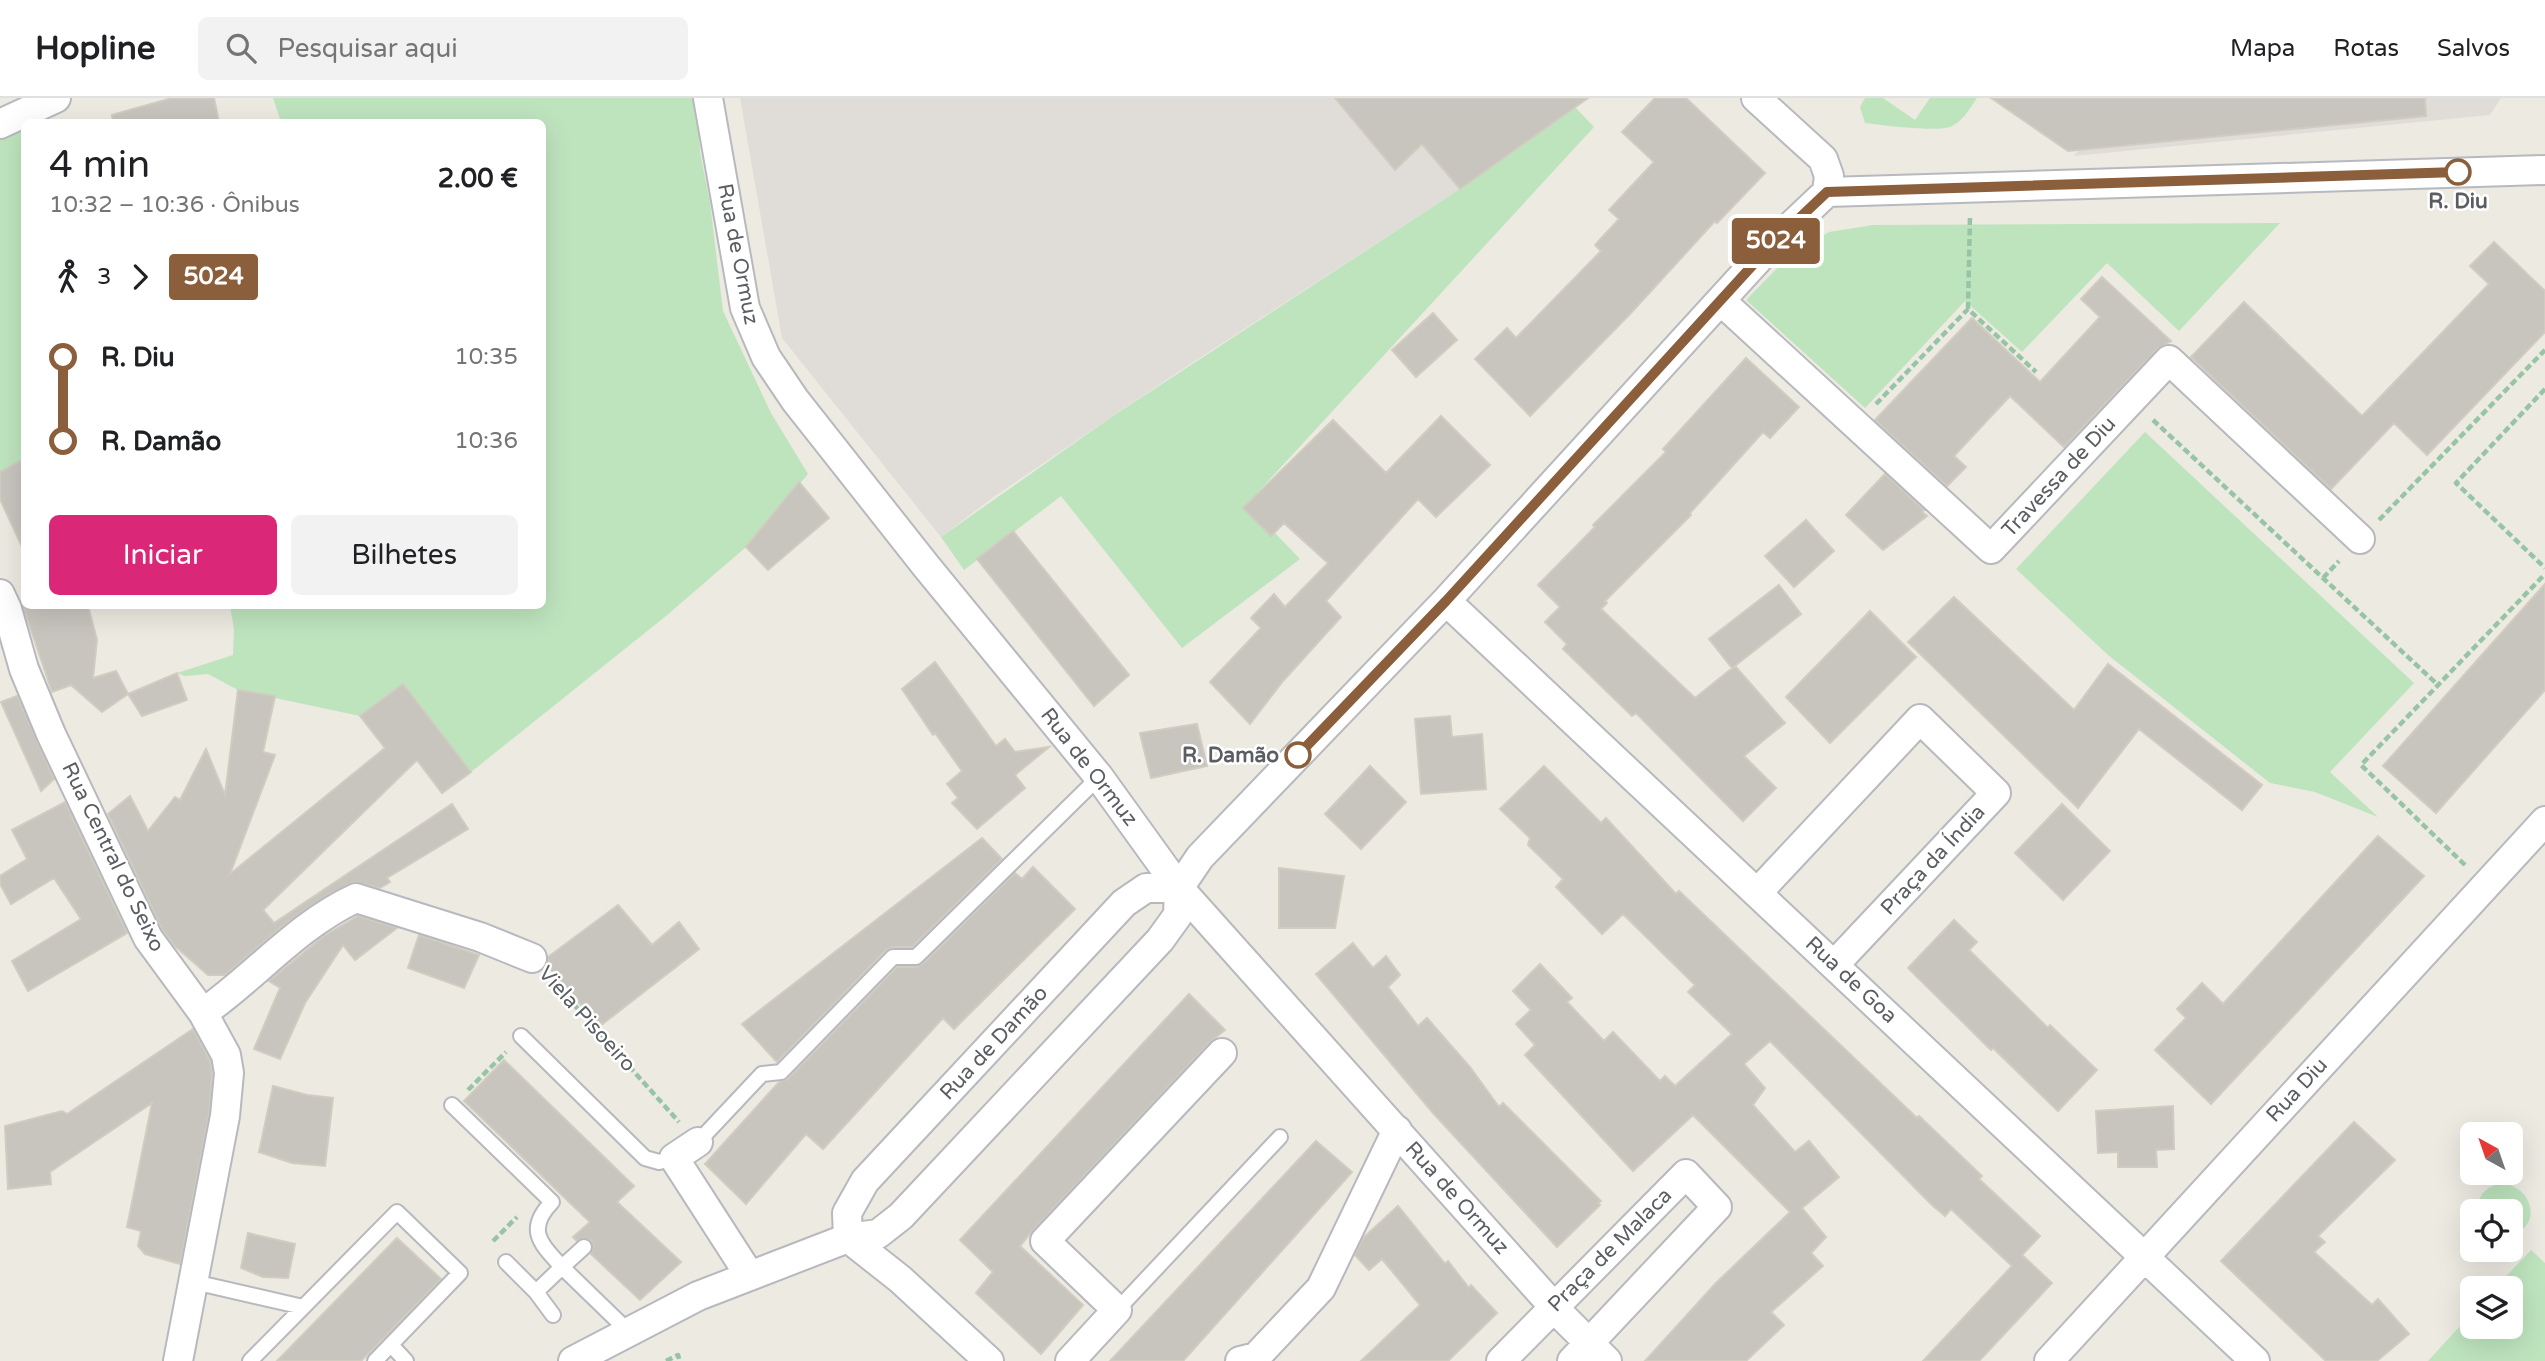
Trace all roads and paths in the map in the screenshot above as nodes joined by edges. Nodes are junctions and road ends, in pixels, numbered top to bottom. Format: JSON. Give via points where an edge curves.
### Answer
{"nodes":[{"id":1,"x":56,"y":98,"type":"edge"},
{"id":2,"x":708,"y":98,"type":"edge"},
{"id":3,"x":1756,"y":98,"type":"edge"},
{"id":4,"x":0,"y":124,"type":"edge"},
{"id":5,"x":2545,"y":170,"type":"edge"},
{"id":6,"x":1970,"y":188,"type":"junction"},
{"id":7,"x":1827,"y":192,"type":"junction"},
{"id":8,"x":1721,"y":301,"type":"junction"},
{"id":9,"x":1968,"y":309,"type":"junction"},
{"id":10,"x":2545,"y":350,"type":"edge"},
{"id":11,"x":2036,"y":372,"type":"dead end"},
{"id":12,"x":2545,"y":389,"type":"edge"},
{"id":13,"x":2147,"y":414,"type":"dead end"},
{"id":14,"x":1856,"y":424,"type":"junction"},
{"id":15,"x":2360,"y":539,"type":"junction"},
{"id":16,"x":2545,"y":568,"type":"edge"},
{"id":17,"x":2545,"y":574,"type":"edge"},
{"id":18,"x":2323,"y":578,"type":"junction"},
{"id":19,"x":0,"y":594,"type":"edge"},
{"id":20,"x":1446,"y":601,"type":"junction"},
{"id":21,"x":2438,"y":685,"type":"junction"},
{"id":22,"x":1099,"y":777,"type":"junction"},
{"id":23,"x":2545,"y":821,"type":"edge"},
{"id":24,"x":2485,"y":885,"type":"junction"},
{"id":25,"x":1179,"y":888,"type":"junction"},
{"id":26,"x":1757,"y":893,"type":"junction"},
{"id":27,"x":533,"y":958,"type":"joint"},
{"id":28,"x":1835,"y":964,"type":"junction"},
{"id":29,"x":203,"y":1013,"type":"junction"},
{"id":30,"x":521,"y":1036,"type":"joint"},
{"id":31,"x":1222,"y":1053,"type":"dead end"},
{"id":32,"x":452,"y":1105,"type":"joint"},
{"id":33,"x":1397,"y":1130,"type":"junction"},
{"id":34,"x":1280,"y":1137,"type":"dead end"},
{"id":35,"x":698,"y":1142,"type":"junction"},
{"id":36,"x":674,"y":1158,"type":"junction"},
{"id":37,"x":542,"y":1192,"type":"junction"},
{"id":38,"x":848,"y":1238,"type":"junction"},
{"id":39,"x":583,"y":1247,"type":"dead end"},
{"id":40,"x":2144,"y":1256,"type":"junction"},
{"id":41,"x":506,"y":1262,"type":"dead end"},
{"id":42,"x":562,"y":1268,"type":"junction"},
{"id":43,"x":460,"y":1273,"type":"junction"},
{"id":44,"x":750,"y":1276,"type":"junction"},
{"id":45,"x":194,"y":1282,"type":"junction"},
{"id":46,"x":536,"y":1292,"type":"junction"},
{"id":47,"x":1554,"y":1306,"type":"junction"},
{"id":48,"x":303,"y":1307,"type":"junction"},
{"id":49,"x":1117,"y":1310,"type":"junction"},
{"id":50,"x":553,"y":1315,"type":"dead end"},
{"id":51,"x":629,"y":1332,"type":"junction"},
{"id":52,"x":391,"y":1345,"type":"junction"},
{"id":53,"x":1589,"y":1355,"type":"edge"},
{"id":54,"x":178,"y":1361,"type":"edge"},
{"id":55,"x":250,"y":1361,"type":"edge"},
{"id":56,"x":376,"y":1361,"type":"edge"},
{"id":57,"x":406,"y":1361,"type":"edge"},
{"id":58,"x":573,"y":1361,"type":"edge"},
{"id":59,"x":666,"y":1361,"type":"edge"},
{"id":60,"x":680,"y":1361,"type":"edge"},
{"id":61,"x":989,"y":1361,"type":"edge"},
{"id":62,"x":1070,"y":1361,"type":"edge"},
{"id":63,"x":1240,"y":1361,"type":"edge"},
{"id":64,"x":1501,"y":1361,"type":"edge"},
{"id":65,"x":2049,"y":1361,"type":"edge"},
{"id":66,"x":2255,"y":1361,"type":"edge"}],
"edges":[{"from":1,"to":4,"type":"street"},
{"from":2,"to":22,"type":"street","name":"Rua de Ormuz","via":[[745,308],[766,357],[926,566]]},
{"from":3,"to":7,"type":"street","via":[[1823,159],[1829,176]]},
{"from":5,"to":6,"type":"street"},
{"from":6,"to":7,"type":"street"},
{"from":6,"to":9,"type":"path"},
{"from":7,"to":8,"type":"street"},
{"from":8,"to":14,"type":"street","name":"Travessa de Diu"},
{"from":8,"to":20,"type":"street"},
{"from":9,"to":11,"type":"path"},
{"from":9,"to":14,"type":"path"},
{"from":10,"to":15,"type":"path"},
{"from":12,"to":16,"type":"path","via":[[2456,483]]},
{"from":13,"to":18,"type":"path"},
{"from":14,"to":15,"type":"street","name":"Travessa de Diu","via":[[1991,549],[2169,360]]},
{"from":15,"to":18,"type":"path"},
{"from":17,"to":21,"type":"path"},
{"from":18,"to":21,"type":"path"},
{"from":19,"to":29,"type":"street","name":"Rua Central do Seixo","via":[[51,734],[148,938]]},
{"from":20,"to":25,"type":"street","via":[[1200,857]]},
{"from":20,"to":26,"type":"street","name":"Rua de Goa"},
{"from":21,"to":24,"type":"path","via":[[2361,765]]},
{"from":22,"to":25,"type":"street","name":"Rua de Ormuz"},
{"from":22,"to":35,"type":"lane","via":[[916,957],[893,957],[780,1072],[762,1074]]},
{"from":23,"to":24,"type":"street","name":"Rua Diu"},
{"from":24,"to":40,"type":"street","name":"Rua Diu"},
{"from":25,"to":33,"type":"street","name":"Rua de Ormuz"},
{"from":25,"to":38,"type":"street","via":[[1178,915],[1160,940],[901,1216],[878,1234]]},
{"from":25,"to":38,"type":"street","name":"Rua de Damão","via":[[1146,888],[1124,903],[865,1181],[847,1213]]},
{"from":26,"to":28,"type":"street","name":"Rua de Goa"},
{"from":26,"to":28,"type":"street","name":"Praça da Índia","via":[[1920,719],[1996,793]]},
{"from":27,"to":29,"type":"street","name":"Viela Pisoeiro","via":[[356,898],[286,944]]},
{"from":27,"to":35,"type":"path","name":"Viela Pisoeiro"},
{"from":28,"to":40,"type":"street","name":"Rua de Goa"},
{"from":29,"to":45,"type":"street","name":"Rua Central do Seixo","via":[[226,1055],[229,1073]]},
{"from":30,"to":32,"type":"path"},
{"from":30,"to":36,"type":"lane","via":[[645,1158],[659,1162]]},
{"from":31,"to":49,"type":"street","via":[[1045,1241]]},
{"from":32,"to":37,"type":"lane"},
{"from":33,"to":47,"type":"street","name":"Rua de Ormuz"},
{"from":33,"to":63,"type":"street","via":[[1321,1288],[1256,1357]]},
{"from":34,"to":49,"type":"lane"},
{"from":35,"to":36,"type":"street"},
{"from":36,"to":44,"type":"street"},
{"from":37,"to":42,"type":"lane","via":[[552,1202],[541,1213],[538,1238]]},
{"from":37,"to":43,"type":"path"},
{"from":38,"to":44,"type":"street"},
{"from":38,"to":61,"type":"street"},
{"from":39,"to":42,"type":"lane"},
{"from":40,"to":65,"type":"street","name":"Rua Diu"},
{"from":40,"to":66,"type":"street","name":"Rua de Goa"},
{"from":41,"to":46,"type":"lane"},
{"from":42,"to":46,"type":"lane"},
{"from":42,"to":51,"type":"lane"},
{"from":43,"to":48,"type":"lane","via":[[397,1212]]},
{"from":43,"to":52,"type":"lane"},
{"from":44,"to":51,"type":"street","via":[[698,1296]]},
{"from":45,"to":48,"type":"lane"},
{"from":45,"to":54,"type":"street","name":"Rua Central do Seixo"},
{"from":46,"to":50,"type":"lane"},
{"from":47,"to":53,"type":"street","name":"Rua de Ormuz"},
{"from":47,"to":53,"type":"street","name":"Praça de Malaca","via":[[1686,1174],[1717,1208]]},
{"from":47,"to":64,"type":"street","name":"Praça de Malaca"},
{"from":48,"to":55,"type":"lane"},
{"from":49,"to":62,"type":"street"},
{"from":51,"to":58,"type":"street"},
{"from":52,"to":56,"type":"lane"},
{"from":52,"to":57,"type":"lane"},
{"from":59,"to":60,"type":"path","via":[[678,1355]]}]}
